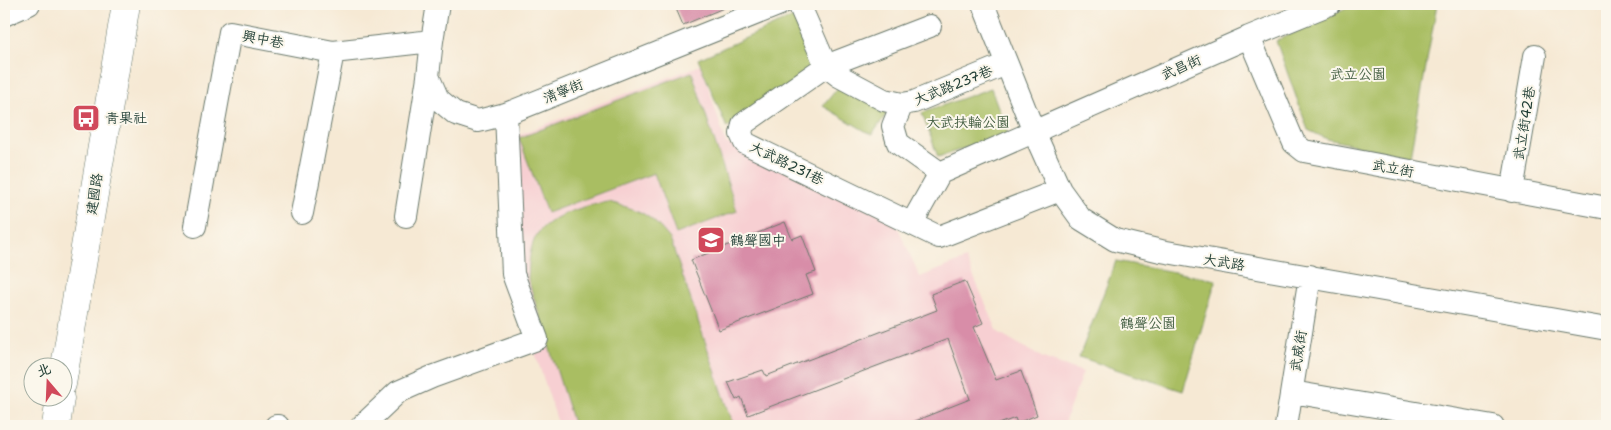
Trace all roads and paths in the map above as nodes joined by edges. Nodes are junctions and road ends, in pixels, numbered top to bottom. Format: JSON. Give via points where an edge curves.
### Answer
{"nodes":[{"id":1,"x":29,"y":4,"type":"edge"},
{"id":2,"x":126,"y":4,"type":"edge"},
{"id":3,"x":438,"y":4,"type":"edge"},
{"id":4,"x":780,"y":4,"type":"edge"},
{"id":5,"x":799,"y":4,"type":"edge"},
{"id":6,"x":983,"y":4,"type":"edge"},
{"id":7,"x":1330,"y":4,"type":"edge"},
{"id":8,"x":4,"y":15,"type":"edge"},
{"id":9,"x":930,"y":26,"type":"dead end"},
{"id":10,"x":1249,"y":37,"type":"junction"},
{"id":11,"x":432,"y":41,"type":"junction"},
{"id":12,"x":333,"y":52,"type":"junction"},
{"id":13,"x":1535,"y":56,"type":"dead end"},
{"id":14,"x":1006,"y":64,"type":"junction"},
{"id":15,"x":826,"y":66,"type":"junction"},
{"id":16,"x":428,"y":76,"type":"junction"},
{"id":17,"x":902,"y":104,"type":"junction"},
{"id":18,"x":506,"y":114,"type":"junction"},
{"id":19,"x":1034,"y":132,"type":"junction"},
{"id":20,"x":940,"y":173,"type":"junction"},
{"id":21,"x":1060,"y":190,"type":"junction"},
{"id":22,"x":1512,"y":191,"type":"junction"},
{"id":23,"x":1607,"y":208,"type":"edge"},
{"id":24,"x":302,"y":213,"type":"dead end"},
{"id":25,"x":406,"y":216,"type":"dead end"},
{"id":26,"x":912,"y":223,"type":"junction"},
{"id":27,"x":195,"y":226,"type":"dead end"},
{"id":28,"x":1310,"y":276,"type":"junction"},
{"id":29,"x":1607,"y":329,"type":"edge"},
{"id":30,"x":66,"y":358,"type":"edge"},
{"id":31,"x":1292,"y":392,"type":"junction"},
{"id":32,"x":59,"y":408,"type":"edge"},
{"id":33,"x":56,"y":426,"type":"edge"},
{"id":34,"x":362,"y":426,"type":"edge"},
{"id":35,"x":1286,"y":426,"type":"edge"},
{"id":36,"x":1487,"y":426,"type":"edge"}],
"edges":[{"from":1,"to":8,"type":"street"},
{"from":2,"to":30,"type":"main road","name":"建國路"},
{"from":3,"to":11,"type":"street"},
{"from":4,"to":18,"type":"street","name":"清寧街"},
{"from":5,"to":15,"type":"street"},
{"from":6,"to":14,"type":"street","name":"大武路"},
{"from":7,"to":10,"type":"street","name":"武昌街"},
{"from":9,"to":15,"type":"street"},
{"from":10,"to":19,"type":"street","name":"武昌街"},
{"from":10,"to":22,"type":"street","name":"武立街","via":[[1294,143],[1304,150]]},
{"from":11,"to":12,"type":"street","name":"興中巷"},
{"from":11,"to":16,"type":"street"},
{"from":12,"to":24,"type":"street"},
{"from":12,"to":27,"type":"street","name":"興中巷","via":[[230,32]]},
{"from":13,"to":22,"type":"street","name":"武立街42巷"},
{"from":14,"to":17,"type":"street","name":"大武路237巷"},
{"from":14,"to":19,"type":"street","name":"大武路"},
{"from":15,"to":17,"type":"street","name":"大武路237巷","via":[[838,76],[884,100]]},
{"from":15,"to":26,"type":"street","name":"大武路231巷","via":[[743,124],[741,134],[745,143]]},
{"from":16,"to":18,"type":"street","name":"清寧街","via":[[438,99],[456,114],[478,121]]},
{"from":16,"to":25,"type":"street"},
{"from":17,"to":20,"type":"street","via":[[892,126],[898,143]]},
{"from":18,"to":34,"type":"street","via":[[513,274],[536,339],[398,392]]},
{"from":19,"to":20,"type":"street"},
{"from":19,"to":21,"type":"street","name":"大武路"},
{"from":20,"to":26,"type":"street"},
{"from":21,"to":26,"type":"street","name":"大武路231巷","via":[[939,237]]},
{"from":21,"to":28,"type":"street","name":"大武路","via":[[1081,219],[1115,240]]},
{"from":22,"to":23,"type":"street","name":"武立街"},
{"from":28,"to":29,"type":"street","name":"大武路"},
{"from":28,"to":31,"type":"street","name":"武威街"},
{"from":31,"to":35,"type":"street","name":"武威街"},
{"from":31,"to":36,"type":"street"},
{"from":32,"to":33,"type":"main road"}]}
